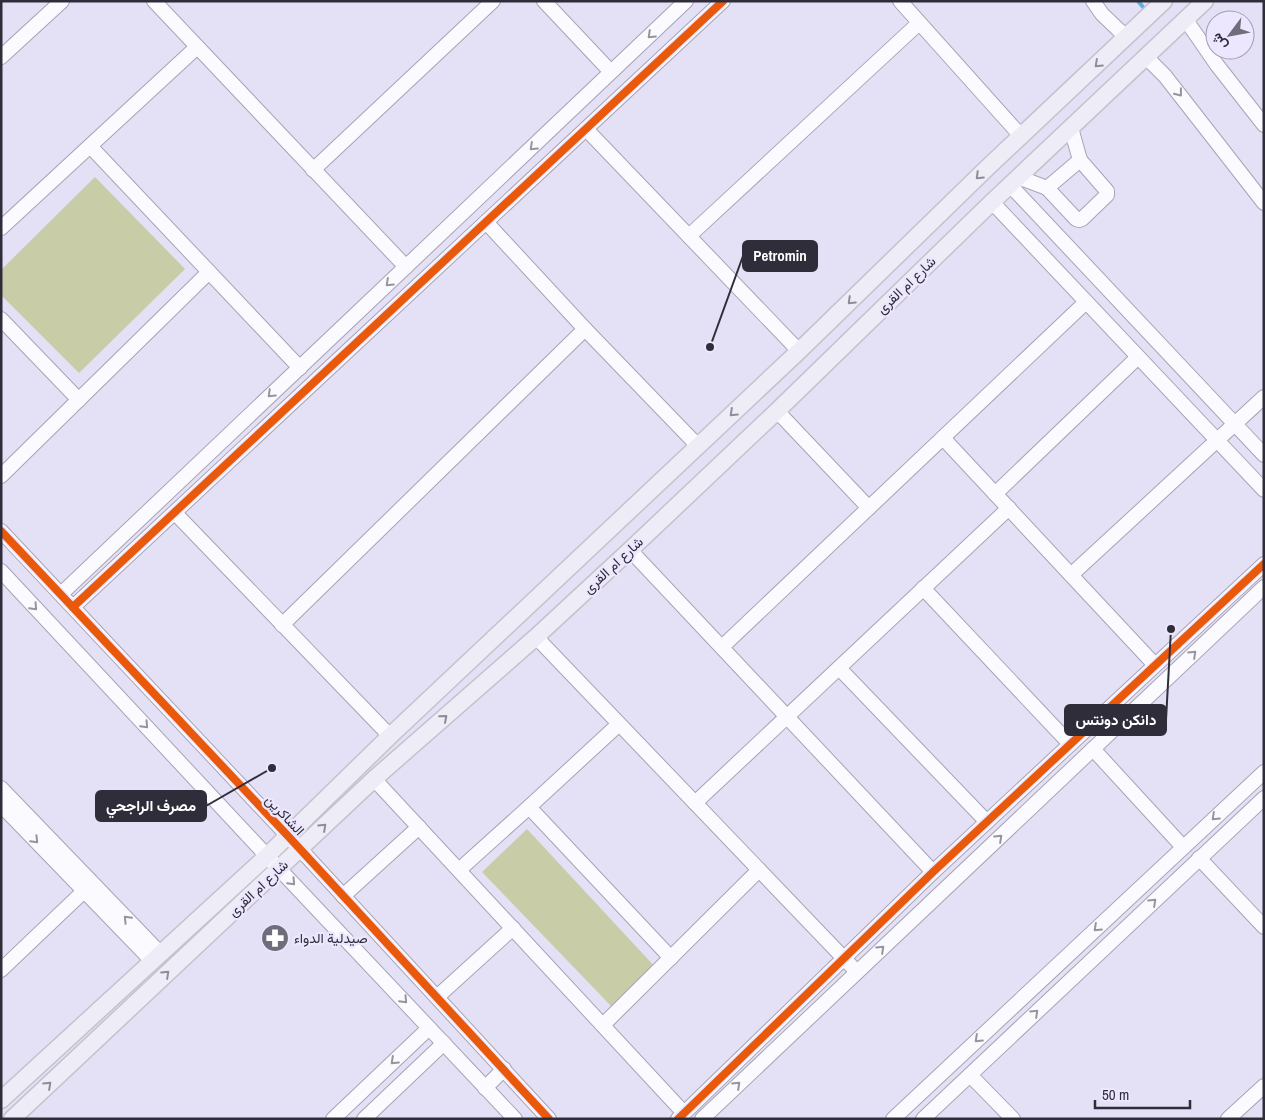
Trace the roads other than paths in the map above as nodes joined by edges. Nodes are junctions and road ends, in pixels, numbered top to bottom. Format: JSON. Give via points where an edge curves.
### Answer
{"nodes":[{"id":1,"x":62,"y":1,"type":"edge"},
{"id":2,"x":154,"y":1,"type":"edge"},
{"id":3,"x":494,"y":1,"type":"edge"},
{"id":4,"x":544,"y":1,"type":"edge"},
{"id":5,"x":686,"y":1,"type":"edge"},
{"id":6,"x":723,"y":1,"type":"edge"},
{"id":7,"x":900,"y":1,"type":"edge"},
{"id":8,"x":1093,"y":1,"type":"edge"},
{"id":9,"x":1205,"y":1,"type":"edge"},
{"id":10,"x":1161,"y":4,"type":"edge"},
{"id":11,"x":919,"y":23,"type":"junction"},
{"id":12,"x":1180,"y":25,"type":"junction"},
{"id":13,"x":1130,"y":34,"type":"junction"},
{"id":14,"x":197,"y":47,"type":"junction"},
{"id":15,"x":1148,"y":55,"type":"junction"},
{"id":16,"x":1,"y":58,"type":"edge"},
{"id":17,"x":611,"y":72,"type":"junction"},
{"id":18,"x":1259,"y":109,"type":"edge"},
{"id":19,"x":1264,"y":125,"type":"edge"},
{"id":20,"x":1071,"y":128,"type":"junction"},
{"id":21,"x":586,"y":129,"type":"junction"},
{"id":22,"x":1021,"y":136,"type":"junction"},
{"id":23,"x":90,"y":146,"type":"junction"},
{"id":24,"x":1080,"y":160,"type":"junction"},
{"id":25,"x":314,"y":170,"type":"junction"},
{"id":26,"x":1014,"y":181,"type":"junction"},
{"id":27,"x":1048,"y":188,"type":"junction"},
{"id":28,"x":992,"y":202,"type":"junction"},
{"id":29,"x":1264,"y":203,"type":"edge"},
{"id":30,"x":486,"y":222,"type":"junction"},
{"id":31,"x":1,"y":228,"type":"edge"},
{"id":32,"x":689,"y":236,"type":"junction"},
{"id":33,"x":406,"y":267,"type":"junction"},
{"id":34,"x":209,"y":272,"type":"junction"},
{"id":35,"x":871,"y":281,"type":"junction"},
{"id":36,"x":890,"y":301,"type":"junction"},
{"id":37,"x":1086,"y":302,"type":"junction"},
{"id":38,"x":1,"y":319,"type":"edge"},
{"id":39,"x":585,"y":330,"type":"junction"},
{"id":40,"x":799,"y":351,"type":"junction"},
{"id":41,"x":1138,"y":357,"type":"junction"},
{"id":42,"x":300,"y":368,"type":"junction"},
{"id":43,"x":1264,"y":397,"type":"edge"},
{"id":44,"x":79,"y":400,"type":"junction"},
{"id":45,"x":778,"y":411,"type":"junction"},
{"id":46,"x":1234,"y":424,"type":"junction"},
{"id":47,"x":943,"y":438,"type":"junction"},
{"id":48,"x":1217,"y":440,"type":"junction"},
{"id":49,"x":698,"y":446,"type":"junction"},
{"id":50,"x":1264,"y":455,"type":"edge"},
{"id":51,"x":1,"y":476,"type":"edge"},
{"id":52,"x":1264,"y":490,"type":"edge"},
{"id":53,"x":995,"y":494,"type":"junction"},
{"id":54,"x":869,"y":508,"type":"junction"},
{"id":55,"x":1009,"y":508,"type":"junction"},
{"id":56,"x":175,"y":513,"type":"junction"},
{"id":57,"x":1,"y":530,"type":"edge"},
{"id":58,"x":630,"y":550,"type":"junction"},
{"id":59,"x":1264,"y":564,"type":"edge"},
{"id":60,"x":1,"y":571,"type":"edge"},
{"id":61,"x":1071,"y":575,"type":"junction"},
{"id":62,"x":1264,"y":587,"type":"edge"},
{"id":63,"x":924,"y":588,"type":"junction"},
{"id":64,"x":61,"y":594,"type":"junction"},
{"id":65,"x":74,"y":607,"type":"junction"},
{"id":66,"x":282,"y":625,"type":"junction"},
{"id":67,"x":536,"y":637,"type":"junction"},
{"id":68,"x":722,"y":646,"type":"junction"},
{"id":69,"x":1155,"y":665,"type":"junction"},
{"id":70,"x":839,"y":668,"type":"junction"},
{"id":71,"x":787,"y":716,"type":"junction"},
{"id":72,"x":619,"y":724,"type":"junction"},
{"id":73,"x":390,"y":736,"type":"junction"},
{"id":74,"x":1070,"y":744,"type":"junction"},
{"id":75,"x":1093,"y":749,"type":"junction"},
{"id":76,"x":1264,"y":772,"type":"edge"},
{"id":77,"x":374,"y":779,"type":"junction"},
{"id":78,"x":1,"y":788,"type":"edge"},
{"id":79,"x":1264,"y":798,"type":"edge"},
{"id":80,"x":695,"y":803,"type":"junction"},
{"id":81,"x":1230,"y":804,"type":"junction"},
{"id":82,"x":1,"y":806,"type":"edge"},
{"id":83,"x":529,"y":807,"type":"junction"},
{"id":84,"x":1244,"y":817,"type":"junction"},
{"id":85,"x":987,"y":822,"type":"junction"},
{"id":86,"x":419,"y":827,"type":"junction"},
{"id":87,"x":288,"y":836,"type":"junction"},
{"id":88,"x":1183,"y":847,"type":"junction"},
{"id":89,"x":299,"y":849,"type":"junction"},
{"id":90,"x":267,"y":856,"type":"junction"},
{"id":91,"x":1199,"y":858,"type":"junction"},
{"id":92,"x":279,"y":868,"type":"junction"},
{"id":93,"x":459,"y":870,"type":"junction"},
{"id":94,"x":759,"y":870,"type":"junction"},
{"id":95,"x":933,"y":872,"type":"junction"},
{"id":96,"x":84,"y":891,"type":"junction"},
{"id":97,"x":343,"y":896,"type":"junction"},
{"id":98,"x":1264,"y":927,"type":"edge"},
{"id":99,"x":513,"y":928,"type":"junction"},
{"id":100,"x":156,"y":957,"type":"junction"},
{"id":101,"x":671,"y":958,"type":"junction"},
{"id":102,"x":843,"y":958,"type":"junction"},
{"id":103,"x":1,"y":970,"type":"edge"},
{"id":104,"x":857,"y":972,"type":"junction"},
{"id":105,"x":437,"y":997,"type":"junction"},
{"id":106,"x":603,"y":1025,"type":"junction"},
{"id":107,"x":430,"y":1028,"type":"junction"},
{"id":108,"x":444,"y":1043,"type":"junction"},
{"id":109,"x":504,"y":1070,"type":"junction"},
{"id":110,"x":970,"y":1075,"type":"junction"},
{"id":111,"x":1264,"y":1086,"type":"edge"},
{"id":112,"x":485,"y":1088,"type":"junction"},
{"id":113,"x":1,"y":1100,"type":"edge"},
{"id":114,"x":681,"y":1116,"type":"edge"},
{"id":115,"x":12,"y":1119,"type":"edge"},
{"id":116,"x":333,"y":1119,"type":"edge"},
{"id":117,"x":364,"y":1119,"type":"edge"},
{"id":118,"x":515,"y":1119,"type":"edge"},
{"id":119,"x":549,"y":1119,"type":"edge"},
{"id":120,"x":702,"y":1119,"type":"edge"},
{"id":121,"x":892,"y":1119,"type":"edge"},
{"id":122,"x":923,"y":1119,"type":"edge"},
{"id":123,"x":1013,"y":1119,"type":"edge"},
{"id":124,"x":1228,"y":1119,"type":"edge"}],
"edges":[{"from":1,"to":16,"type":"street"},
{"from":2,"to":14,"type":"street"},
{"from":3,"to":25,"type":"street"},
{"from":4,"to":17,"type":"street"},
{"from":5,"to":17,"type":"street","one_way":true},
{"from":6,"to":21,"type":"street"},
{"from":7,"to":11,"type":"street"},
{"from":8,"to":13,"type":"street","via":[[1102,14]]},
{"from":9,"to":12,"type":"main road","name":"شارع ام القرى"},
{"from":10,"to":13,"type":"main road","name":"شارع ام القرى"},
{"from":11,"to":22,"type":"street"},
{"from":11,"to":32,"type":"street"},
{"from":12,"to":15,"type":"main road","name":"شارع ام القرى"},
{"from":12,"to":18,"type":"street"},
{"from":13,"to":22,"type":"main road","name":"شارع ام القرى","one_way":true},
{"from":14,"to":23,"type":"street"},
{"from":14,"to":25,"type":"street"},
{"from":15,"to":20,"type":"main road","name":"شارع ام القرى"},
{"from":15,"to":29,"type":"street","one_way":true},
{"from":17,"to":33,"type":"street","one_way":true},
{"from":18,"to":19,"type":"street"},
{"from":20,"to":24,"type":"street"},
{"from":20,"to":26,"type":"main road","name":"شارع ام القرى"},
{"from":21,"to":30,"type":"street"},
{"from":21,"to":32,"type":"street"},
{"from":22,"to":35,"type":"main road","name":"شارع ام القرى","one_way":true},
{"from":23,"to":31,"type":"street"},
{"from":23,"to":34,"type":"street"},
{"from":24,"to":27,"type":"street"},
{"from":24,"to":27,"type":"street","via":[[1107,191],[1082,219],[1076,219]]},
{"from":25,"to":33,"type":"street"},
{"from":26,"to":27,"type":"street"},
{"from":26,"to":28,"type":"main road","name":"شارع ام القرى"},
{"from":26,"to":46,"type":"street"},
{"from":28,"to":36,"type":"main road","name":"شارع ام القرى"},
{"from":28,"to":37,"type":"street"},
{"from":30,"to":39,"type":"street"},
{"from":30,"to":56,"type":"street"},
{"from":32,"to":40,"type":"street"},
{"from":33,"to":42,"type":"street","one_way":true},
{"from":34,"to":42,"type":"street"},
{"from":34,"to":44,"type":"street"},
{"from":35,"to":36,"type":"main road"},
{"from":35,"to":40,"type":"main road","name":"شارع ام القرى","one_way":true},
{"from":36,"to":45,"type":"main road","name":"شارع ام القرى"},
{"from":37,"to":41,"type":"street"},
{"from":37,"to":47,"type":"street"},
{"from":38,"to":44,"type":"street"},
{"from":39,"to":49,"type":"street"},
{"from":39,"to":66,"type":"street"},
{"from":40,"to":49,"type":"main road","name":"شارع ام القرى","one_way":true},
{"from":41,"to":48,"type":"street"},
{"from":41,"to":53,"type":"street"},
{"from":42,"to":64,"type":"street","one_way":true},
{"from":43,"to":46,"type":"street"},
{"from":44,"to":51,"type":"street"},
{"from":45,"to":54,"type":"street"},
{"from":45,"to":58,"type":"main road","name":"شارع ام القرى"},
{"from":46,"to":48,"type":"street"},
{"from":46,"to":50,"type":"street"},
{"from":47,"to":53,"type":"street"},
{"from":47,"to":54,"type":"street"},
{"from":48,"to":52,"type":"street"},
{"from":48,"to":61,"type":"street"},
{"from":49,"to":73,"type":"main road","name":"شارع ام القرى"},
{"from":53,"to":55,"type":"street"},
{"from":54,"to":68,"type":"street"},
{"from":55,"to":61,"type":"street"},
{"from":55,"to":63,"type":"street"},
{"from":56,"to":65,"type":"street"},
{"from":56,"to":66,"type":"street"},
{"from":57,"to":64,"type":"street","name":"الشاكرين"},
{"from":58,"to":67,"type":"main road","name":"شارع ام القرى"},
{"from":58,"to":68,"type":"street"},
{"from":59,"to":69,"type":"street"},
{"from":60,"to":90,"type":"street","one_way":true},
{"from":61,"to":69,"type":"street"},
{"from":75,"to":62,"type":"street","one_way":true},
{"from":63,"to":70,"type":"street"},
{"from":63,"to":74,"type":"street"},
{"from":64,"to":65,"type":"street","name":"الشاكرين"},
{"from":65,"to":87,"type":"street","name":"الشاكرين"},
{"from":66,"to":73,"type":"street"},
{"from":67,"to":72,"type":"street"},
{"from":77,"to":67,"type":"main road","name":"شارع ام القرى","one_way":true},
{"from":68,"to":71,"type":"street"},
{"from":69,"to":74,"type":"street"},
{"from":70,"to":71,"type":"street"},
{"from":70,"to":85,"type":"street"},
{"from":71,"to":80,"type":"street"},
{"from":71,"to":95,"type":"street"},
{"from":72,"to":80,"type":"street"},
{"from":72,"to":83,"type":"street"},
{"from":73,"to":87,"type":"main road","name":"شارع ام القرى"},
{"from":74,"to":85,"type":"street"},
{"from":75,"to":88,"type":"street"},
{"from":104,"to":75,"type":"street","one_way":true},
{"from":76,"to":81,"type":"street"},
{"from":77,"to":86,"type":"street"},
{"from":89,"to":77,"type":"main road","name":"شارع ام القرى","one_way":true},
{"from":100,"to":78,"type":"street","one_way":true},
{"from":79,"to":84,"type":"street"},
{"from":80,"to":94,"type":"street"},
{"from":81,"to":84,"type":"street"},
{"from":81,"to":88,"type":"street","one_way":true},
{"from":82,"to":96,"type":"street","one_way":true},
{"from":83,"to":93,"type":"street"},
{"from":83,"to":101,"type":"street"},
{"from":84,"to":91,"type":"street"},
{"from":85,"to":95,"type":"street"},
{"from":86,"to":93,"type":"street"},
{"from":86,"to":97,"type":"street"},
{"from":87,"to":89,"type":"street","name":"الشاكرين"},
{"from":87,"to":90,"type":"main road","name":"شارع ام القرى"},
{"from":88,"to":121,"type":"street","one_way":true},
{"from":89,"to":92,"type":"main road","name":"شارع ام القرى"},
{"from":89,"to":97,"type":"street","name":"الشاكرين"},
{"from":90,"to":92,"type":"street"},
{"from":90,"to":100,"type":"main road","name":"شارع ام القرى"},
{"from":91,"to":98,"type":"street"},
{"from":110,"to":91,"type":"street","one_way":true},
{"from":92,"to":107,"type":"street","one_way":true},
{"from":115,"to":92,"type":"main road","name":"شارع ام القرى","one_way":true},
{"from":93,"to":99,"type":"street"},
{"from":94,"to":101,"type":"street"},
{"from":94,"to":102,"type":"street"},
{"from":95,"to":102,"type":"street"},
{"from":96,"to":100,"type":"street"},
{"from":96,"to":103,"type":"street"},
{"from":97,"to":105,"type":"street","name":"الشاكرين"},
{"from":99,"to":105,"type":"street"},
{"from":99,"to":106,"type":"street"},
{"from":100,"to":113,"type":"main road","name":"شارع ام القرى"},
{"from":101,"to":106,"type":"street"},
{"from":102,"to":104,"type":"street"},
{"from":102,"to":114,"type":"street"},
{"from":120,"to":104,"type":"street","one_way":true},
{"from":105,"to":109,"type":"street","name":"الشاكرين"},
{"from":106,"to":114,"type":"street"},
{"from":107,"to":108,"type":"street"},
{"from":107,"to":116,"type":"street","one_way":true},
{"from":108,"to":112,"type":"street"},
{"from":108,"to":117,"type":"street"},
{"from":109,"to":112,"type":"street"},
{"from":109,"to":119,"type":"street","name":"الشاكرين"},
{"from":110,"to":122,"type":"street"},
{"from":110,"to":123,"type":"street"},
{"from":111,"to":124,"type":"street"},
{"from":112,"to":118,"type":"street"}]}
